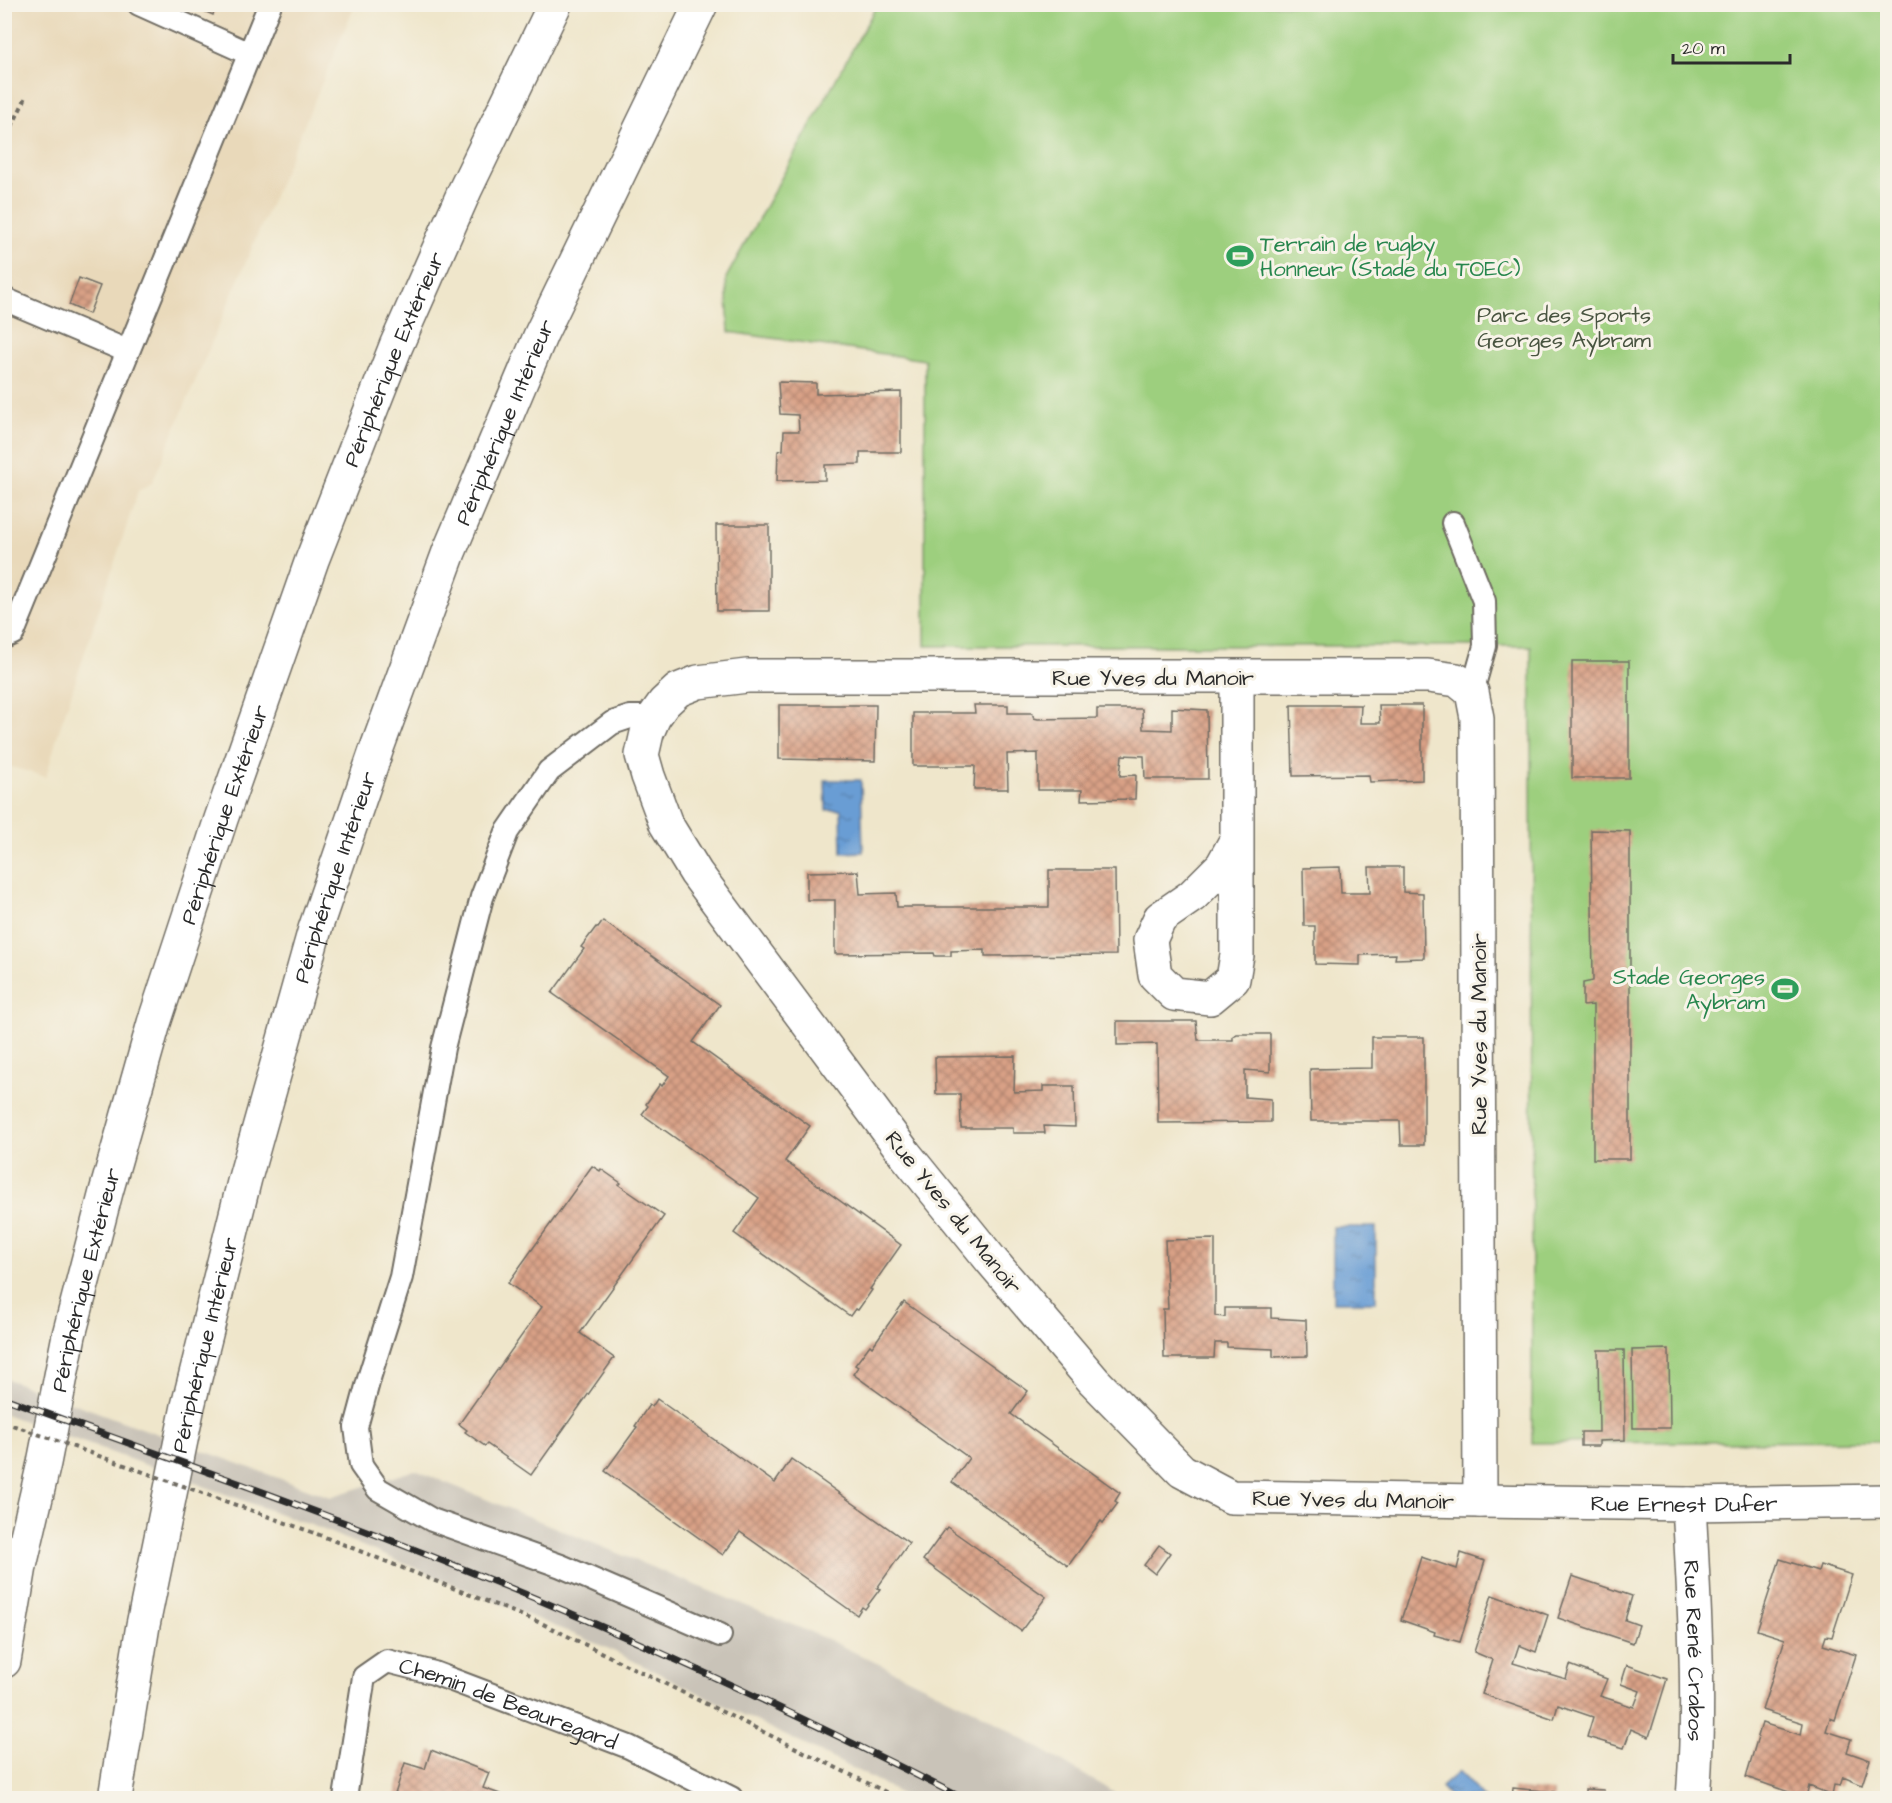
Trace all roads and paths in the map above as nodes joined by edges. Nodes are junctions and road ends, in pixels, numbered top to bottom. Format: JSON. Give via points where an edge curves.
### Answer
{"nodes":[{"id":1,"x":139,"y":4,"type":"edge"},
{"id":2,"x":270,"y":4,"type":"edge"},
{"id":3,"x":555,"y":4,"type":"edge"},
{"id":4,"x":701,"y":4,"type":"edge"},
{"id":5,"x":250,"y":54,"type":"junction"},
{"id":6,"x":27,"y":95,"type":"dead end"},
{"id":7,"x":4,"y":143,"type":"edge"},
{"id":8,"x":4,"y":299,"type":"edge"},
{"id":9,"x":127,"y":351,"type":"junction"},
{"id":10,"x":1454,"y":523,"type":"dead end"},
{"id":11,"x":4,"y":637,"type":"edge"},
{"id":12,"x":1237,"y":677,"type":"junction"},
{"id":13,"x":1472,"y":693,"type":"junction"},
{"id":14,"x":654,"y":717,"type":"junction"},
{"id":15,"x":1237,"y":838,"type":"dead end"},
{"id":16,"x":4,"y":1422,"type":"edge"},
{"id":17,"x":1480,"y":1501,"type":"junction"},
{"id":18,"x":1887,"y":1501,"type":"edge"},
{"id":19,"x":1689,"y":1504,"type":"junction"},
{"id":20,"x":720,"y":1635,"type":"dead end"},
{"id":21,"x":4,"y":1661,"type":"edge"},
{"id":22,"x":115,"y":1798,"type":"edge"},
{"id":23,"x":345,"y":1798,"type":"edge"},
{"id":24,"x":730,"y":1798,"type":"edge"},
{"id":25,"x":898,"y":1798,"type":"edge"},
{"id":26,"x":1693,"y":1798,"type":"edge"}],
"edges":[{"from":1,"to":5,"type":"lane"},
{"from":2,"to":5,"type":"lane"},
{"from":3,"to":21,"type":"main road","name":"Périphérique Extérieur","via":[[465,190],[396,346],[312,560],[217,830],[151,1035],[69,1335]]},
{"from":4,"to":22,"type":"main road","name":"Périphérique Intérieur","via":[[541,334],[448,552],[315,929],[245,1178],[188,1406],[143,1625]]},
{"from":5,"to":9,"type":"lane"},
{"from":6,"to":7,"type":"path"},
{"from":8,"to":9,"type":"lane"},
{"from":9,"to":11,"type":"lane","via":[[12,633]]},
{"from":10,"to":13,"type":"lane","via":[[1484,601],[1485,646]]},
{"from":12,"to":13,"type":"main road","name":"Rue Yves du Manoir","via":[[1428,676],[1457,680]]},
{"from":12,"to":14,"type":"main road","name":"Rue Yves du Manoir","via":[[747,676],[698,682],[678,690]]},
{"from":12,"to":15,"type":"main road"},
{"from":13,"to":17,"type":"main road","name":"Rue Yves du Manoir","via":[[1477,718]]},
{"from":14,"to":17,"type":"main road","name":"Rue Yves du Manoir","via":[[642,755],[666,824],[696,873],[940,1198],[1094,1381],[1182,1471],[1232,1497]]},
{"from":14,"to":20,"type":"lane","via":[[630,717],[612,723],[549,771],[507,832],[482,897],[443,1048],[401,1277],[356,1427],[361,1465],[378,1489],[432,1520],[561,1566]]},
{"from":16,"to":25,"type":"path","bridge":true,"via":[[317,1534],[541,1623]]},
{"from":17,"to":19,"type":"main road","name":"Rue Ernest Dufer"},
{"from":18,"to":19,"type":"main road","name":"Rue Ernest Dufer"},
{"from":19,"to":26,"type":"main road","name":"Rue René Crabos","via":[[1697,1663]]},
{"from":23,"to":24,"type":"lane","name":"Chemin de Beauregard","via":[[364,1677],[387,1661],[434,1673],[628,1747]]}]}
